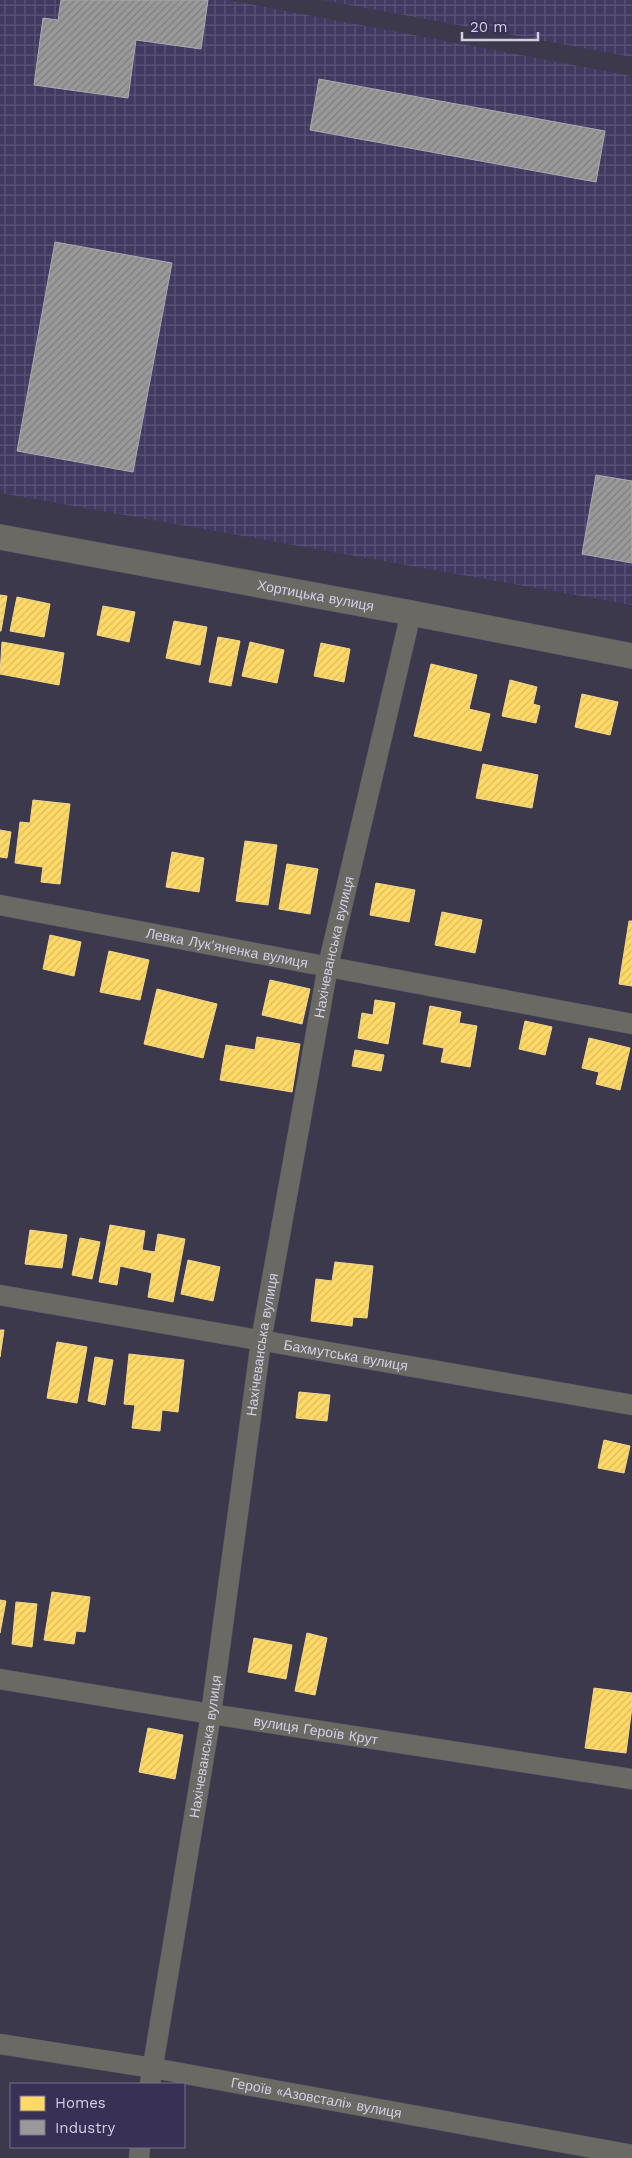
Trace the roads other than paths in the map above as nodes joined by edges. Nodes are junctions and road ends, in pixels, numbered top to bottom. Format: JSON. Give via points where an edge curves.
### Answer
{"nodes":[{"id":1,"x":0,"y":537,"type":"edge"},
{"id":2,"x":411,"y":613,"type":"junction"},
{"id":3,"x":632,"y":656,"type":"edge"},
{"id":4,"x":0,"y":905,"type":"edge"},
{"id":5,"x":328,"y":966,"type":"junction"},
{"id":6,"x":632,"y":1024,"type":"edge"},
{"id":7,"x":0,"y":1295,"type":"edge"},
{"id":8,"x":261,"y":1340,"type":"junction"},
{"id":9,"x":632,"y":1405,"type":"edge"},
{"id":10,"x":0,"y":1679,"type":"edge"},
{"id":11,"x":211,"y":1714,"type":"junction"},
{"id":12,"x":632,"y":1780,"type":"edge"},
{"id":13,"x":0,"y":2044,"type":"edge"},
{"id":14,"x":151,"y":2076,"type":"edge"},
{"id":15,"x":632,"y":2154,"type":"edge"}],
"edges":[{"from":1,"to":2,"type":"street","name":"Хортицька вулиця"},
{"from":2,"to":3,"type":"street","name":"Хортицька вулиця"},
{"from":2,"to":5,"type":"street","name":"Нахічеванська вулиця"},
{"from":4,"to":5,"type":"street","name":"Левка Лук'яненка вулиця"},
{"from":5,"to":6,"type":"street","name":"Левка Лук'яненка вулиця"},
{"from":5,"to":8,"type":"street","name":"Нахічеванська вулиця"},
{"from":7,"to":8,"type":"street","name":"Бахмутська вулиця"},
{"from":8,"to":9,"type":"street","name":"Бахмутська вулиця"},
{"from":8,"to":11,"type":"street","name":"Нахічеванська вулиця"},
{"from":10,"to":11,"type":"street","name":"вулиця Героїв Крут"},
{"from":11,"to":12,"type":"street","name":"вулиця Героїв Крут"},
{"from":11,"to":14,"type":"street","name":"Нахічеванська вулиця"},
{"from":13,"to":14,"type":"street","name":"Героїв «Азовсталі» вулиця"},
{"from":14,"to":15,"type":"street","name":"Героїв «Азовсталі» вулиця"}]}
